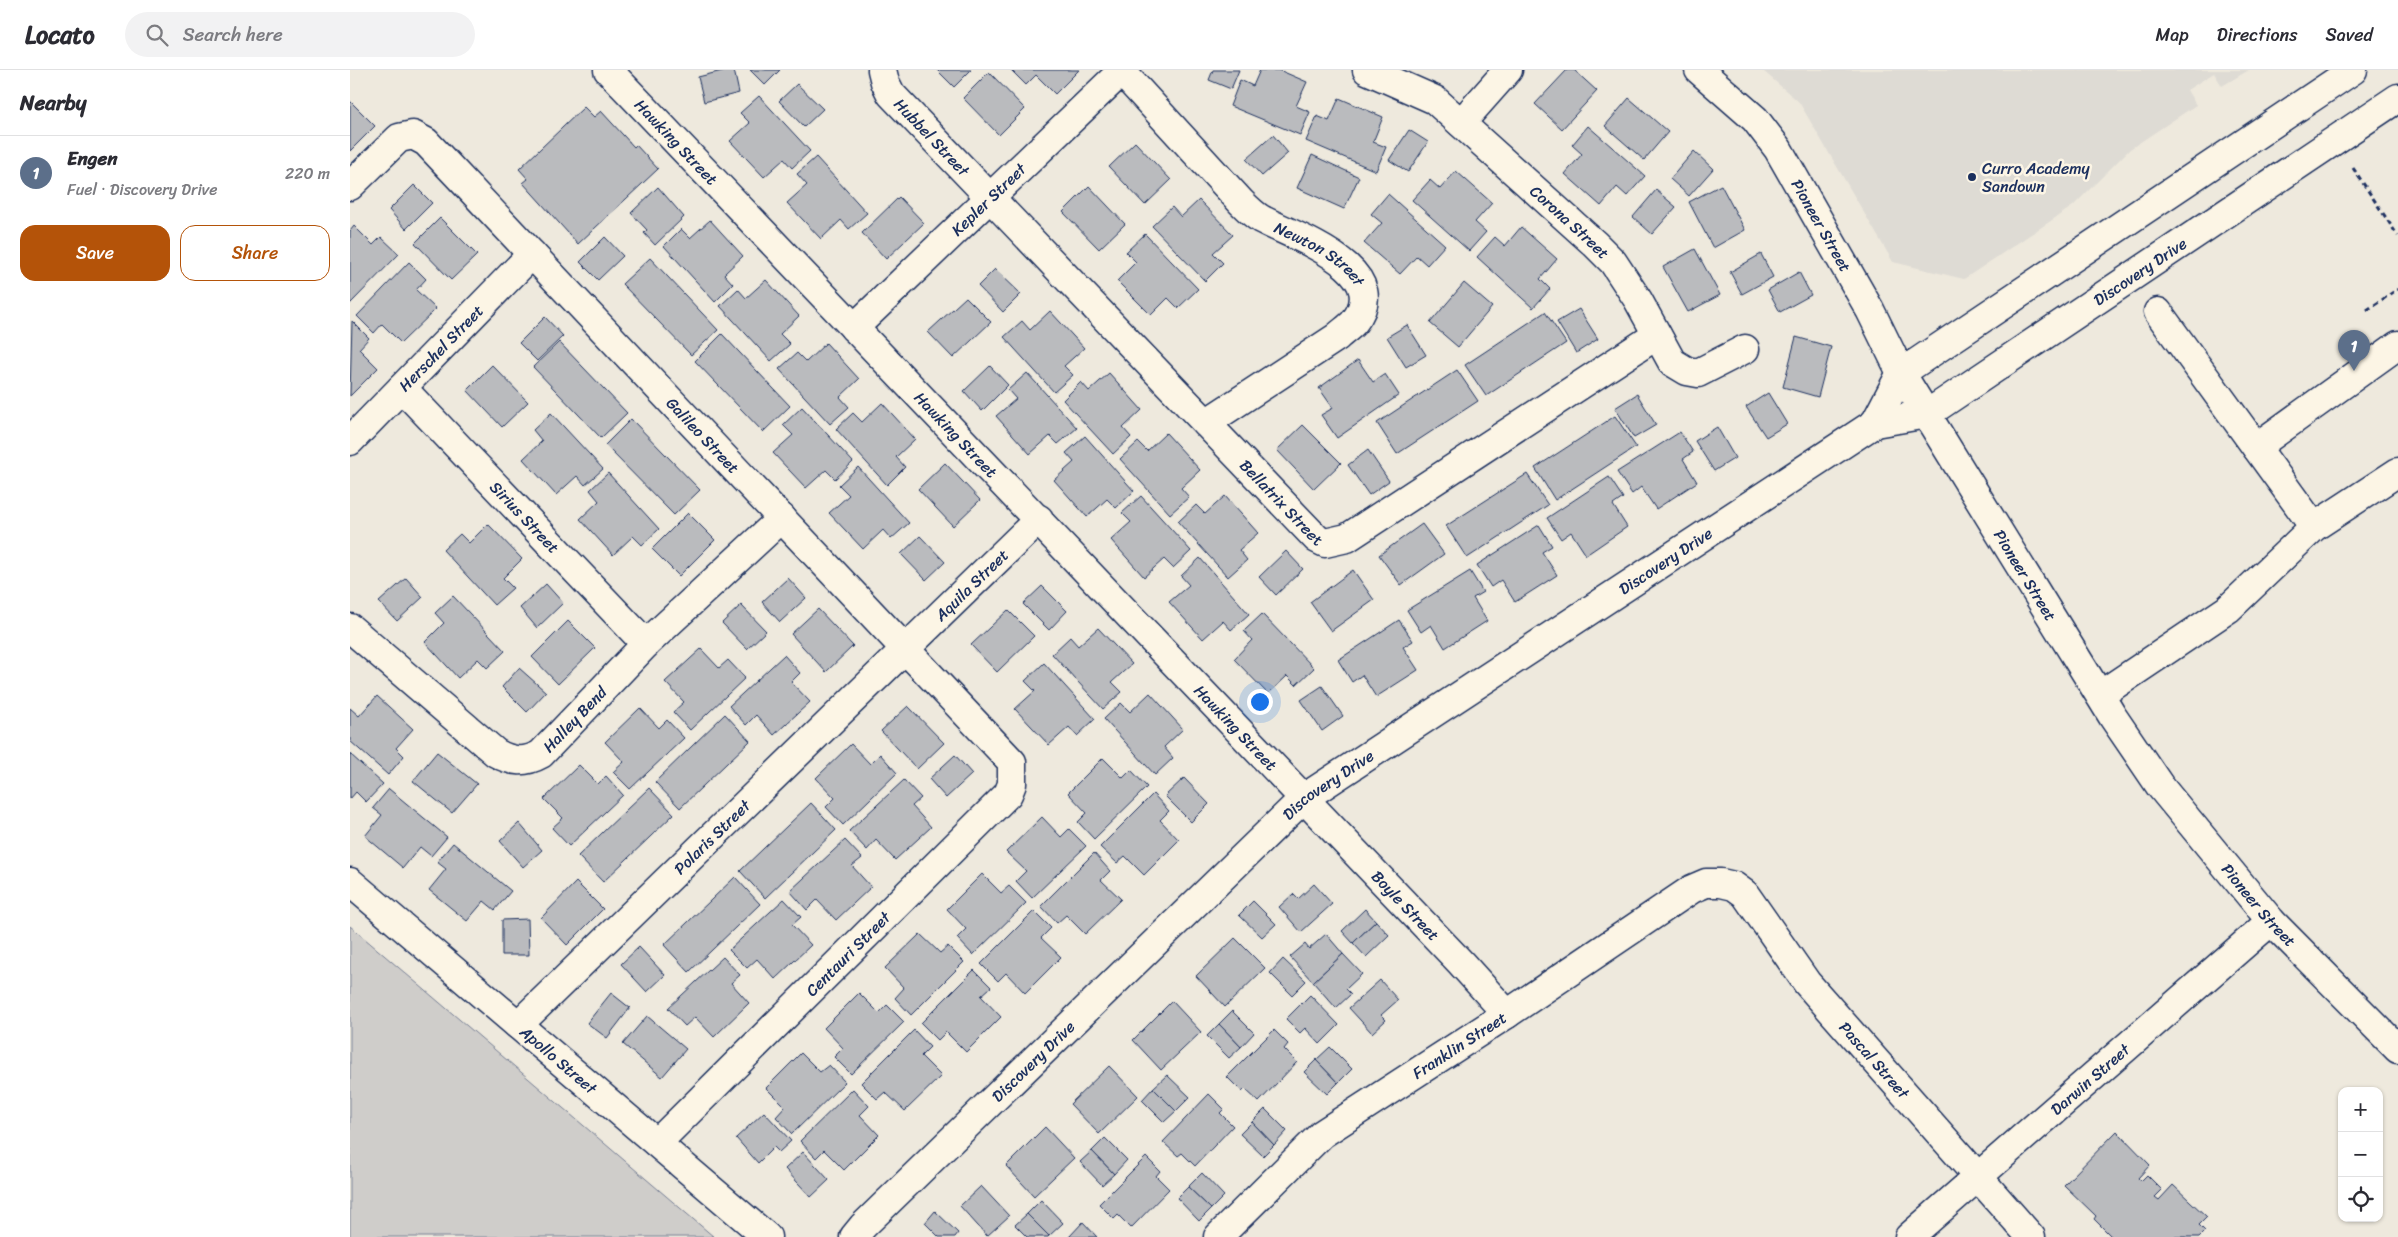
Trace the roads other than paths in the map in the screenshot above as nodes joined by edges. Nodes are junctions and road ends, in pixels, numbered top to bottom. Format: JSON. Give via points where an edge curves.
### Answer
{"nodes":[{"id":1,"x":608,"y":70,"type":"edge"},
{"id":2,"x":882,"y":70,"type":"edge"},
{"id":3,"x":1367,"y":70,"type":"edge"},
{"id":4,"x":1508,"y":70,"type":"edge"},
{"id":5,"x":2353,"y":70,"type":"edge"},
{"id":6,"x":1122,"y":71,"type":"edge"},
{"id":7,"x":1706,"y":72,"type":"edge"},
{"id":8,"x":2398,"y":98,"type":"edge"},
{"id":9,"x":1461,"y":123,"type":"junction"},
{"id":10,"x":350,"y":186,"type":"edge"},
{"id":11,"x":991,"y":198,"type":"junction"},
{"id":12,"x":532,"y":254,"type":"junction"},
{"id":13,"x":2158,"y":312,"type":"dead end"},
{"id":14,"x":854,"y":328,"type":"junction"},
{"id":15,"x":1657,"y":335,"type":"junction"},
{"id":16,"x":2398,"y":345,"type":"edge"},
{"id":17,"x":1745,"y":349,"type":"dead end"},
{"id":18,"x":1901,"y":373,"type":"junction"},
{"id":19,"x":402,"y":388,"type":"junction"},
{"id":20,"x":1927,"y":414,"type":"junction"},
{"id":21,"x":1206,"y":423,"type":"junction"},
{"id":22,"x":1875,"y":423,"type":"junction"},
{"id":23,"x":350,"y":441,"type":"edge"},
{"id":24,"x":2256,"y":447,"type":"junction"},
{"id":25,"x":2398,"y":472,"type":"edge"},
{"id":26,"x":782,"y":518,"type":"junction"},
{"id":27,"x":1039,"y":519,"type":"junction"},
{"id":28,"x":2314,"y":527,"type":"junction"},
{"id":29,"x":350,"y":628,"type":"edge"},
{"id":30,"x":646,"y":644,"type":"junction"},
{"id":31,"x":905,"y":649,"type":"junction"},
{"id":32,"x":2100,"y":695,"type":"junction"},
{"id":33,"x":1006,"y":754,"type":"joint"},
{"id":34,"x":1304,"y":798,"type":"junction"},
{"id":35,"x":350,"y":882,"type":"edge"},
{"id":36,"x":1721,"y":883,"type":"joint"},
{"id":37,"x":2271,"y":921,"type":"junction"},
{"id":38,"x":1506,"y":1014,"type":"junction"},
{"id":39,"x":518,"y":1025,"type":"junction"},
{"id":40,"x":2398,"y":1049,"type":"edge"},
{"id":41,"x":657,"y":1143,"type":"junction"},
{"id":42,"x":1977,"y":1175,"type":"junction"},
{"id":43,"x":767,"y":1237,"type":"edge"},
{"id":44,"x":854,"y":1237,"type":"edge"},
{"id":45,"x":1218,"y":1237,"type":"edge"},
{"id":46,"x":1909,"y":1237,"type":"edge"},
{"id":47,"x":2031,"y":1237,"type":"edge"}],
"edges":[{"from":1,"to":14,"type":"street","name":"Hawking Street"},
{"from":2,"to":11,"type":"street","name":"Hubbel Street","via":[[891,94]]},
{"from":3,"to":9,"type":"street","name":"Corona Street","via":[[1435,100]]},
{"from":4,"to":9,"type":"street"},
{"from":5,"to":18,"type":"street","name":"Discovery Drive"},
{"from":6,"to":11,"type":"street","name":"Kepler Street"},
{"from":6,"to":21,"type":"street","name":"Newton Street","via":[[1240,202],[1259,218],[1317,244],[1340,259],[1360,286],[1363,297],[1354,322],[1337,337]]},
{"from":7,"to":18,"type":"street","name":"Pioneer Street","via":[[1755,119],[1778,149],[1865,301]]},
{"from":8,"to":20,"type":"street","name":"Discovery Drive"},
{"from":9,"to":15,"type":"street","name":"Corona Street","via":[[1613,262]]},
{"from":10,"to":12,"type":"street","name":"Galileo Street","via":[[393,142],[406,135],[413,136],[426,142]]},
{"from":11,"to":14,"type":"street","name":"Kepler Street"},
{"from":11,"to":21,"type":"street","name":"Bellatrix Street"},
{"from":12,"to":19,"type":"street","name":"Herschel Street"},
{"from":12,"to":26,"type":"street","name":"Galileo Street"},
{"from":13,"to":24,"type":"street"},
{"from":14,"to":27,"type":"street","name":"Hawking Street"},
{"from":15,"to":17,"type":"street","name":"Corona Street","via":[[1672,362],[1698,373]]},
{"from":15,"to":21,"type":"street","name":"Bellatrix Street","via":[[1347,538],[1335,542],[1325,543],[1317,539]]},
{"from":16,"to":24,"type":"street"},
{"from":18,"to":20,"type":"street","name":"Pioneer Street"},
{"from":18,"to":22,"type":"street","name":"Discovery Drive"},
{"from":19,"to":23,"type":"street","name":"Herschel Street"},
{"from":19,"to":30,"type":"street","name":"Sirius Street"},
{"from":20,"to":22,"type":"street","name":"Discovery Drive"},
{"from":20,"to":32,"type":"street","name":"Pioneer Street"},
{"from":22,"to":34,"type":"street","name":"Discovery Drive"},
{"from":24,"to":28,"type":"street"},
{"from":25,"to":28,"type":"street"},
{"from":26,"to":30,"type":"street","name":"Halley Bend"},
{"from":26,"to":31,"type":"street","name":"Galileo Street"},
{"from":27,"to":31,"type":"street","name":"Aquila Street"},
{"from":27,"to":34,"type":"street","name":"Hawking Street"},
{"from":28,"to":32,"type":"street","via":[[2228,609]]},
{"from":29,"to":30,"type":"street","name":"Halley Bend","via":[[496,753],[520,761],[531,760],[541,754]]},
{"from":31,"to":33,"type":"street","name":"Galileo Street"},
{"from":31,"to":39,"type":"street","name":"Polaris Street"},
{"from":32,"to":37,"type":"street","name":"Pioneer Street","via":[[2160,786]]},
{"from":33,"to":41,"type":"street","name":"Centauri Street","via":[[1012,762],[1013,773],[1008,794]]},
{"from":34,"to":38,"type":"street","name":"Boyle Street"},
{"from":34,"to":44,"type":"street","name":"Discovery Drive"},
{"from":35,"to":39,"type":"street","name":"Apollo Street"},
{"from":36,"to":38,"type":"street","name":"Franklin Street","via":[[1692,888]]},
{"from":36,"to":42,"type":"street","name":"Pascal Street","via":[[1734,886],[1754,904],[1807,983]]},
{"from":37,"to":40,"type":"street","name":"Pioneer Street"},
{"from":37,"to":42,"type":"street","name":"Darwin Street"},
{"from":38,"to":45,"type":"street","name":"Franklin Street","via":[[1322,1134]]},
{"from":39,"to":41,"type":"street","name":"Apollo Street"},
{"from":41,"to":43,"type":"street","name":"Apollo Street"},
{"from":42,"to":46,"type":"street","name":"Darwin Street"},
{"from":42,"to":47,"type":"street","name":"Pascal Street"}]}
